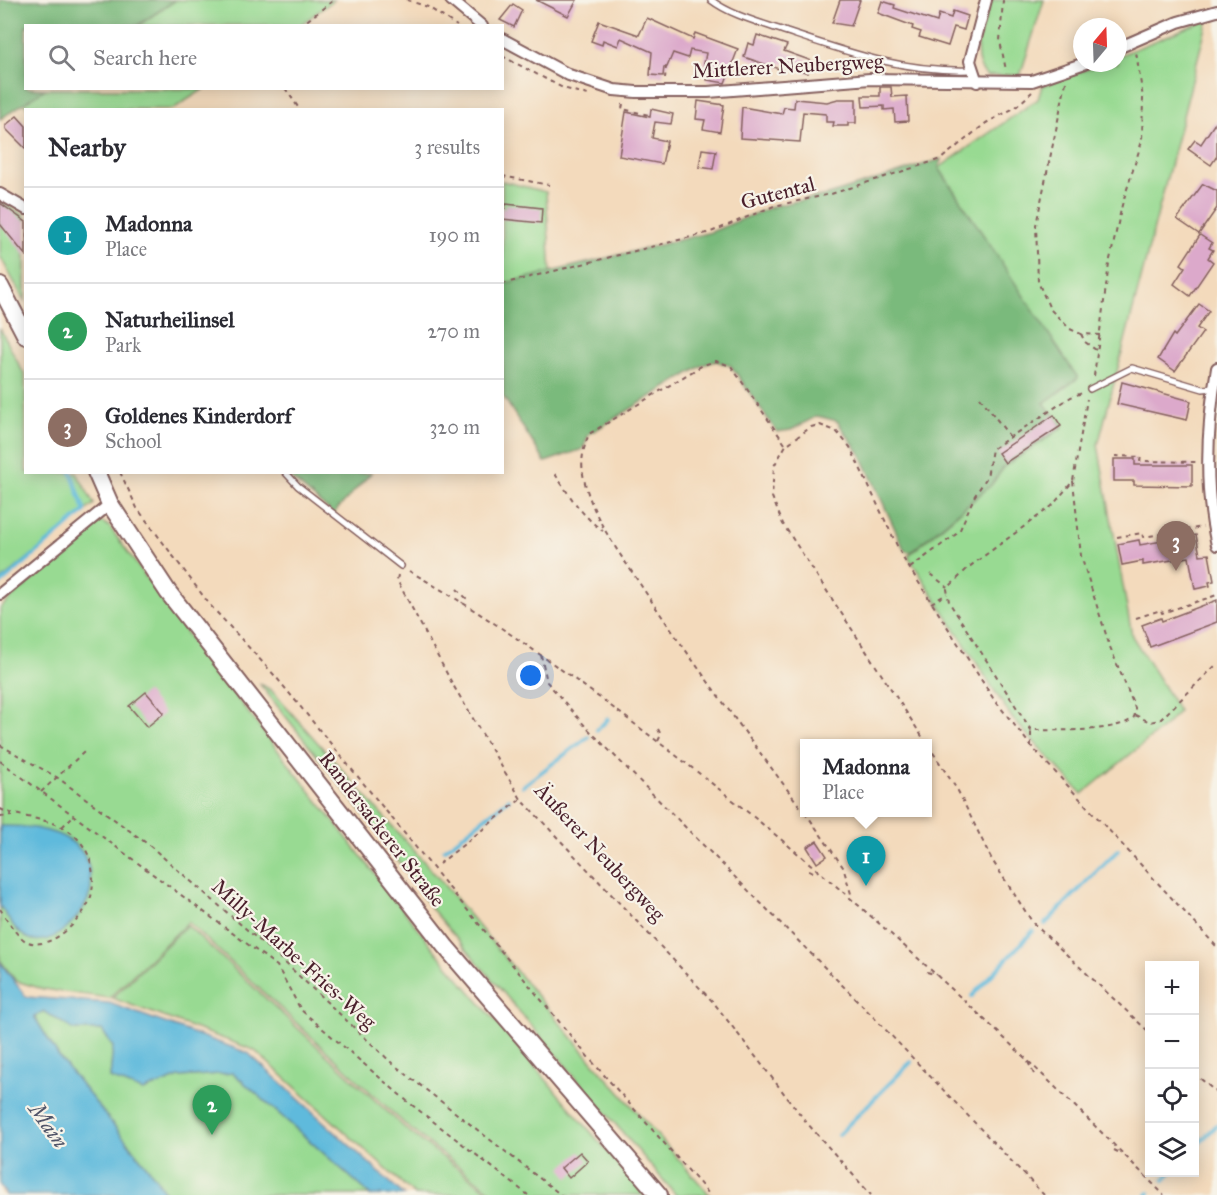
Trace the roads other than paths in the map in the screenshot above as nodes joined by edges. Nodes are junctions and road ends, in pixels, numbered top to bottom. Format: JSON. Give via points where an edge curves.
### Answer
{"nodes":[{"id":1,"x":451,"y":0,"type":"edge"},
{"id":2,"x":711,"y":0,"type":"edge"},
{"id":3,"x":986,"y":0,"type":"edge"},
{"id":4,"x":1217,"y":11,"type":"edge"},
{"id":5,"x":480,"y":24,"type":"edge"},
{"id":6,"x":504,"y":40,"type":"edge"},
{"id":7,"x":1127,"y":44,"type":"edge"},
{"id":8,"x":1073,"y":68,"type":"edge"},
{"id":9,"x":971,"y":70,"type":"junction"},
{"id":10,"x":977,"y":82,"type":"junction"},
{"id":11,"x":0,"y":195,"type":"edge"},
{"id":12,"x":24,"y":208,"type":"edge"},
{"id":13,"x":0,"y":286,"type":"edge"},
{"id":14,"x":24,"y":332,"type":"edge"},
{"id":15,"x":1217,"y":368,"type":"edge"},
{"id":16,"x":1214,"y":388,"type":"junction"},
{"id":17,"x":1090,"y":389,"type":"road end"},
{"id":18,"x":97,"y":474,"type":"edge"},
{"id":19,"x":287,"y":474,"type":"edge"},
{"id":20,"x":111,"y":504,"type":"junction"},
{"id":21,"x":1217,"y":545,"type":"edge"},
{"id":22,"x":401,"y":566,"type":"road end"},
{"id":23,"x":0,"y":594,"type":"edge"},
{"id":24,"x":660,"y":1195,"type":"edge"}],
"edges":[{"from":1,"to":5,"type":"street"},
{"from":2,"to":9,"type":"lane","name":"Mittlerer Neubergweg","via":[[742,16],[876,61],[919,69]]},
{"from":3,"to":9,"type":"street","via":[[971,51]]},
{"from":4,"to":7,"type":"street","via":[[1178,22]]},
{"from":6,"to":10,"type":"street","name":"Mittlerer Neubergweg","via":[[569,75],[625,91],[708,92],[870,79]]},
{"from":8,"to":10,"type":"street","name":"Mittlerer Neubergweg","via":[[1032,81]]},
{"from":9,"to":10,"type":"street"},
{"from":11,"to":12,"type":"street"},
{"from":13,"to":14,"type":"main road"},
{"from":15,"to":16,"type":"street"},
{"from":16,"to":17,"type":"lane","via":[[1203,389],[1132,368]]},
{"from":16,"to":21,"type":"street","via":[[1209,463],[1212,525]]},
{"from":18,"to":20,"type":"main road","name":"Randersackerer Straße"},
{"from":19,"to":22,"type":"lane"},
{"from":20,"to":23,"type":"street"},
{"from":20,"to":24,"type":"main road","name":"Randersackerer Straße","via":[[168,592],[445,946]]}]}
